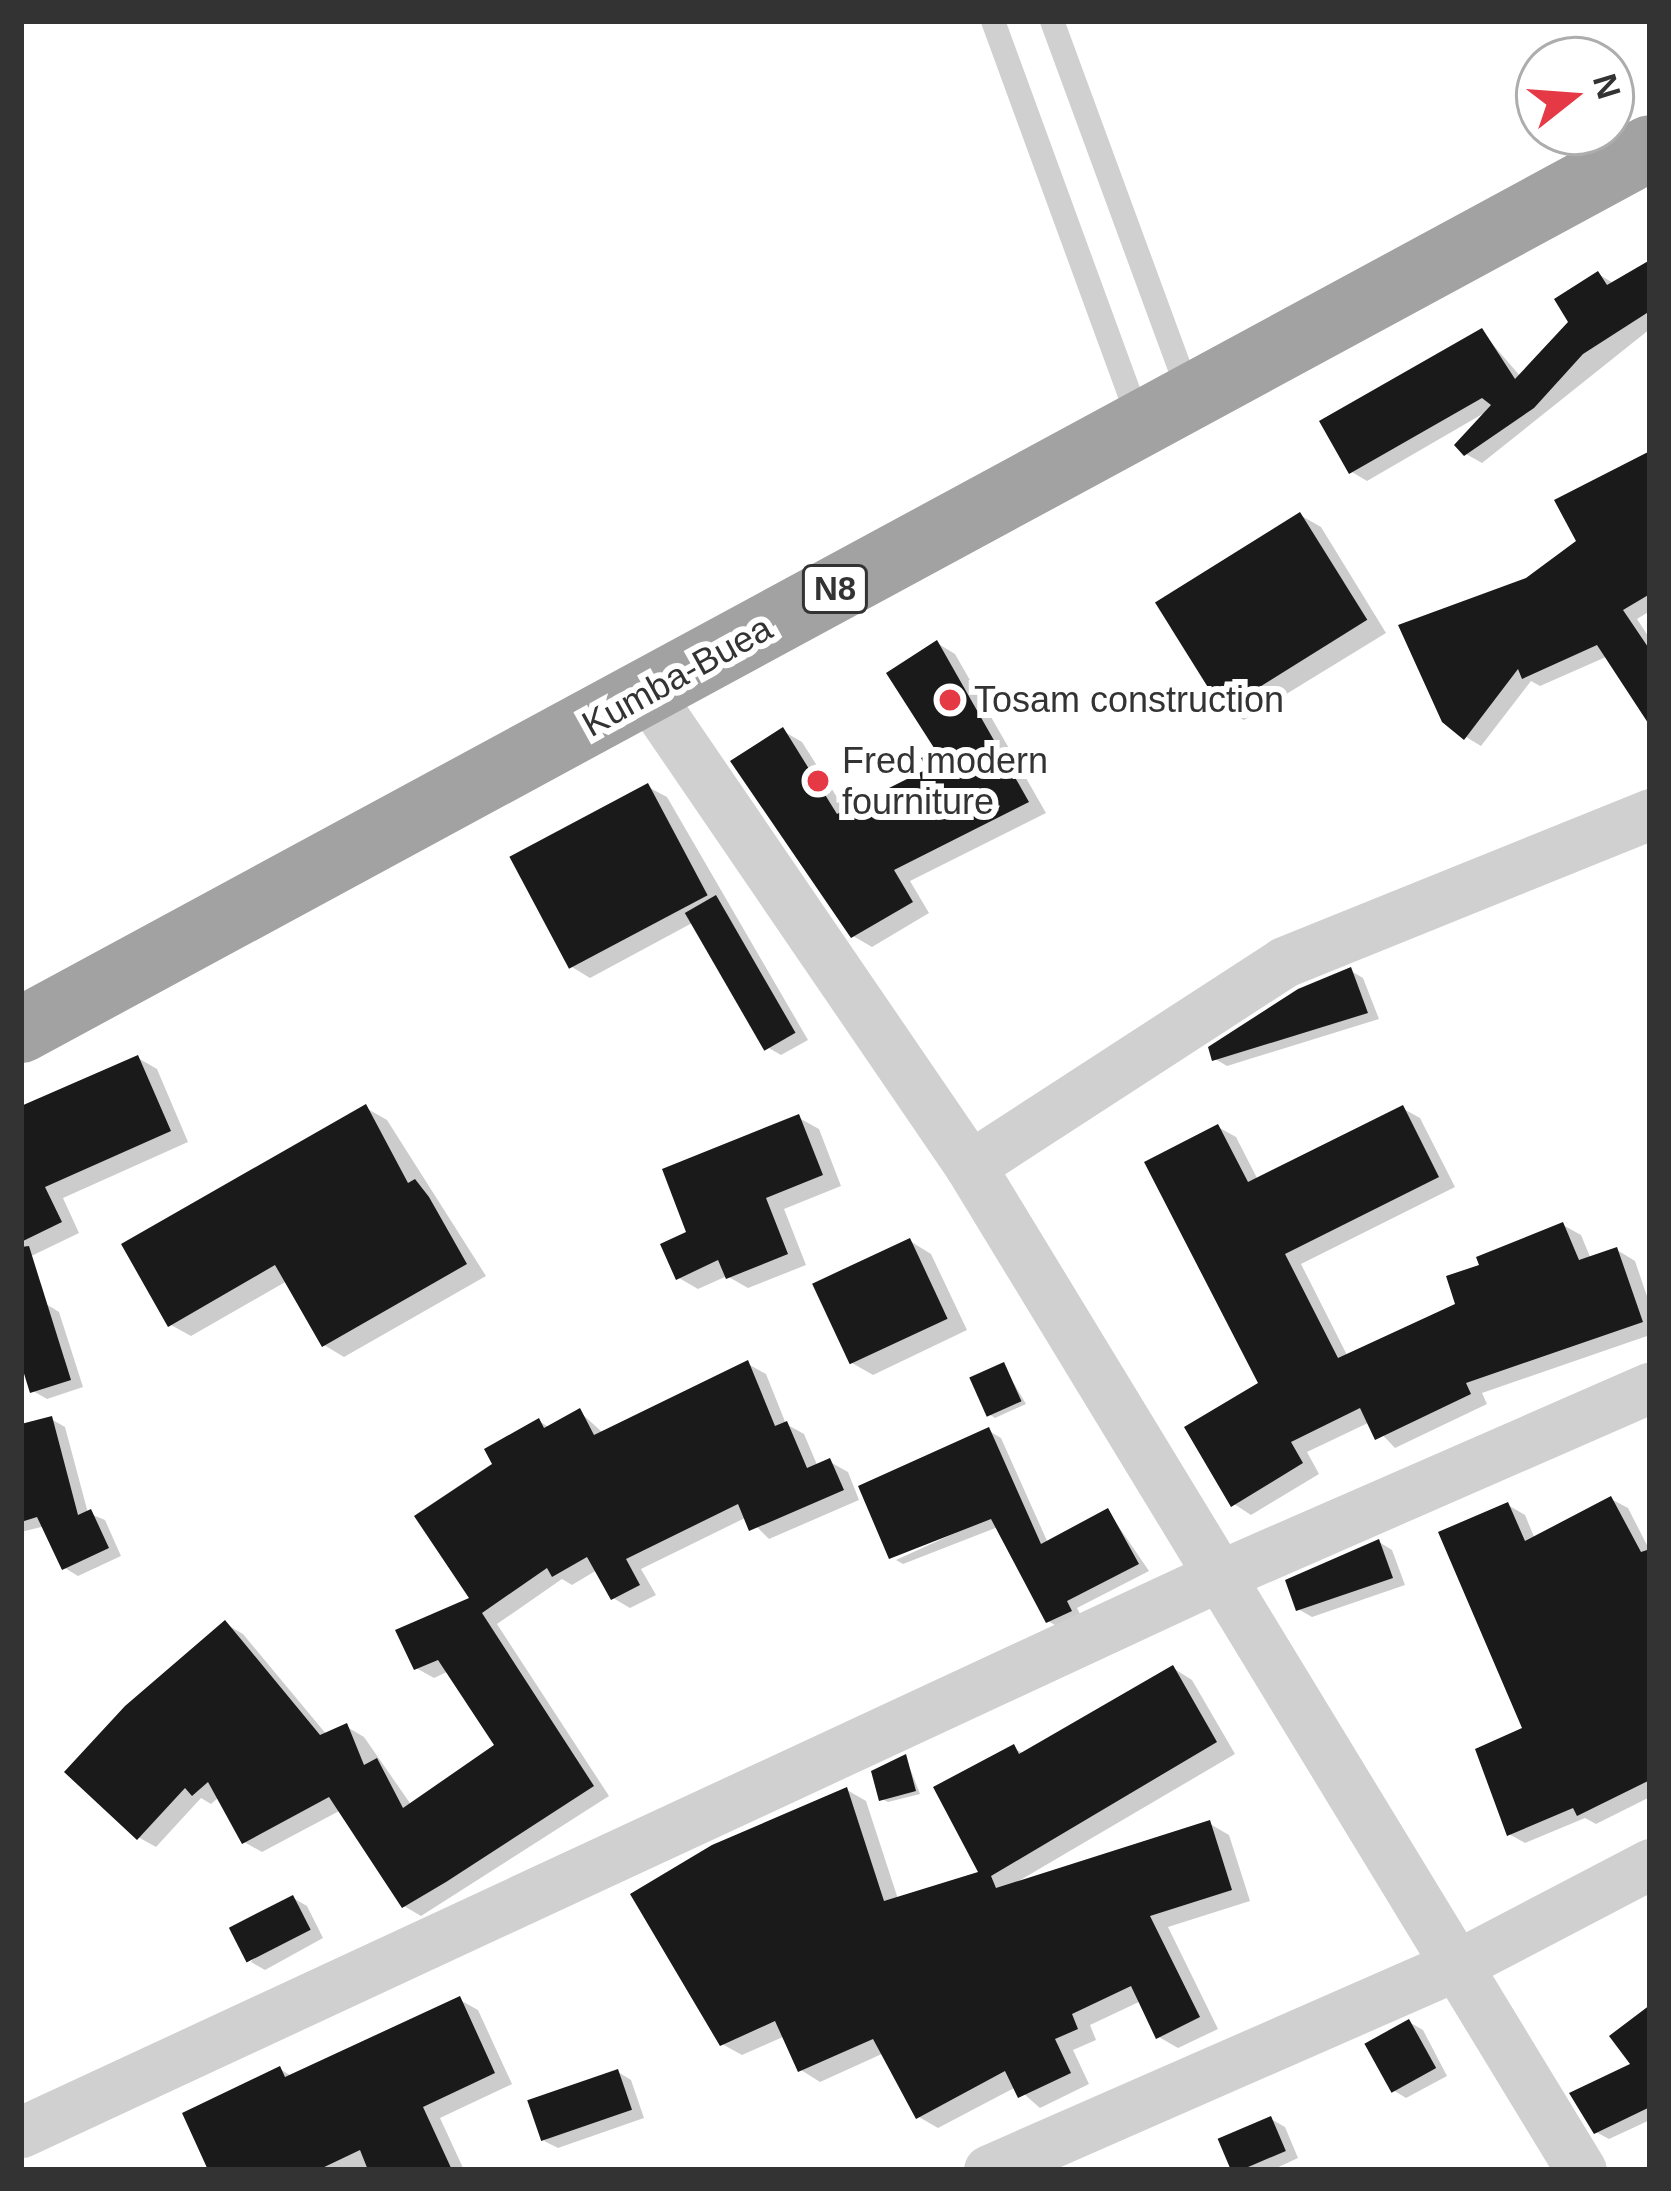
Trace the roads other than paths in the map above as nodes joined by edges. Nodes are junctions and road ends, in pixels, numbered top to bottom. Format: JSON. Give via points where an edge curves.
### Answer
{"nodes":[{"id":1,"x":993,"y":21,"type":"edge"},
{"id":2,"x":1052,"y":21,"type":"edge"},
{"id":3,"x":1650,"y":148,"type":"edge"},
{"id":4,"x":1165,"y":409,"type":"junction"},
{"id":5,"x":647,"y":693,"type":"junction"},
{"id":6,"x":1650,"y":814,"type":"edge"},
{"id":7,"x":21,"y":1030,"type":"edge"},
{"id":8,"x":970,"y":1166,"type":"junction"},
{"id":9,"x":1650,"y":1388,"type":"edge"},
{"id":10,"x":1221,"y":1575,"type":"junction"},
{"id":11,"x":1650,"y":1864,"type":"edge"},
{"id":12,"x":1457,"y":1965,"type":"junction"},
{"id":13,"x":21,"y":2132,"type":"edge"},
{"id":14,"x":989,"y":2170,"type":"edge"},
{"id":15,"x":1581,"y":2170,"type":"edge"}],
"edges":[{"from":1,"to":4,"type":"lane"},
{"from":2,"to":4,"type":"lane"},
{"from":3,"to":4,"type":"highway","name":"Kumba-Buea","number":"N8"},
{"from":4,"to":5,"type":"highway","name":"Kumba-Buea","number":"N8"},
{"from":5,"to":7,"type":"highway","name":"Kumba-Buea","number":"N8"},
{"from":5,"to":8,"type":"street"},
{"from":6,"to":8,"type":"street","via":[[1284,962]]},
{"from":8,"to":10,"type":"street"},
{"from":9,"to":10,"type":"street"},
{"from":10,"to":12,"type":"street"},
{"from":10,"to":13,"type":"street"},
{"from":11,"to":12,"type":"street"},
{"from":12,"to":14,"type":"street"},
{"from":12,"to":15,"type":"street"}]}
